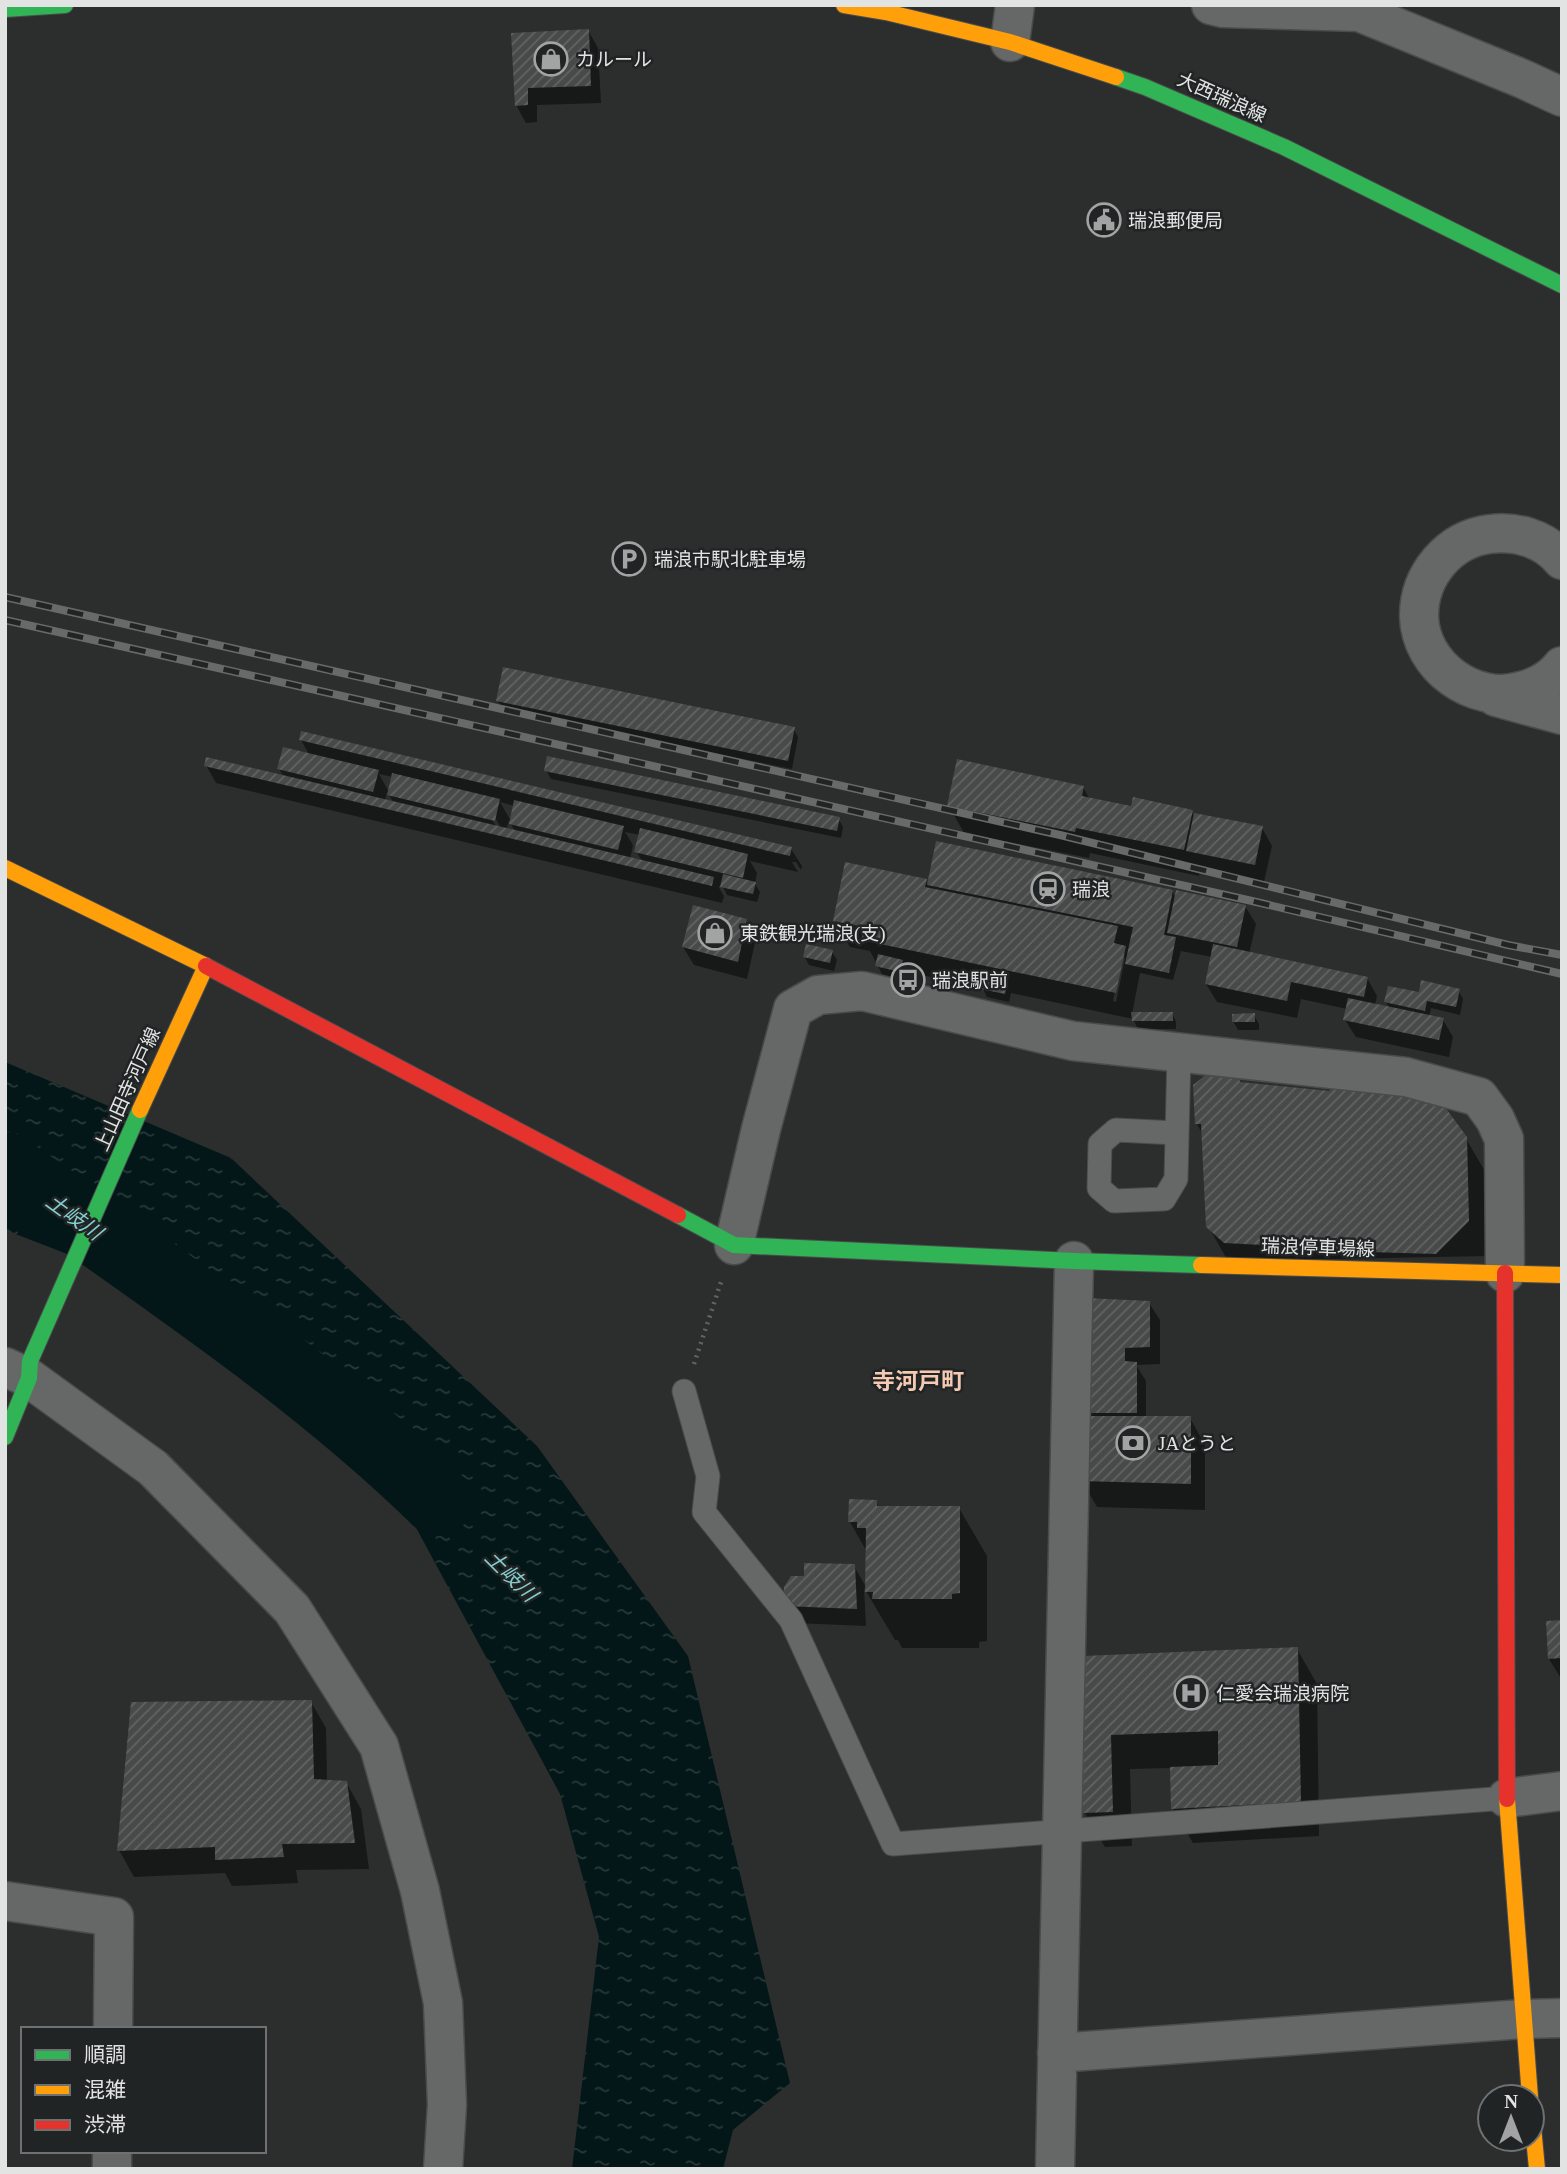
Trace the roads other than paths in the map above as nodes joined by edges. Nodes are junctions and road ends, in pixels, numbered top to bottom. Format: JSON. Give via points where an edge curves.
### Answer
{"nodes":[{"id":1,"x":65,"y":5,"type":"edge"},
{"id":2,"x":844,"y":5,"type":"edge"},
{"id":3,"x":1211,"y":5,"type":"edge"},
{"id":4,"x":5,"y":9,"type":"edge"},
{"id":5,"x":1012,"y":24,"type":"edge"},
{"id":6,"x":1562,"y":97,"type":"edge"},
{"id":7,"x":1562,"y":285,"type":"edge"},
{"id":8,"x":1562,"y":560,"type":"edge"},
{"id":9,"x":1562,"y":666,"type":"edge"},
{"id":10,"x":1484,"y":693,"type":"junction"},
{"id":11,"x":1562,"y":715,"type":"edge"},
{"id":12,"x":5,"y":868,"type":"edge"},
{"id":13,"x":206,"y":966,"type":"junction"},
{"id":14,"x":1178,"y":1052,"type":"junction"},
{"id":15,"x":1176,"y":1133,"type":"dead end"},
{"id":16,"x":734,"y":1245,"type":"junction"},
{"id":17,"x":1073,"y":1261,"type":"junction"},
{"id":18,"x":1505,"y":1273,"type":"junction"},
{"id":19,"x":1562,"y":1275,"type":"edge"},
{"id":20,"x":21,"y":1369,"type":"edge"},
{"id":21,"x":684,"y":1391,"type":"road end"},
{"id":22,"x":5,"y":1437,"type":"edge"},
{"id":23,"x":1562,"y":1791,"type":"edge"},
{"id":24,"x":1507,"y":1798,"type":"junction"},
{"id":25,"x":1062,"y":1831,"type":"junction"},
{"id":26,"x":5,"y":1901,"type":"edge"},
{"id":27,"x":1562,"y":2018,"type":"edge"},
{"id":28,"x":1523,"y":2019,"type":"junction"},
{"id":29,"x":113,"y":2027,"type":"edge"},
{"id":30,"x":1057,"y":2053,"type":"junction"},
{"id":31,"x":1529,"y":2083,"type":"edge"},
{"id":32,"x":443,"y":2169,"type":"edge"},
{"id":33,"x":1055,"y":2169,"type":"edge"}],
"edges":[{"from":1,"to":4,"type":"main road"},
{"from":2,"to":5,"type":"main road","name":"大西瑞浪線"},
{"from":3,"to":6,"type":"street","via":[[1359,12]]},
{"from":5,"to":7,"type":"main road","name":"大西瑞浪線","via":[[1258,136]]},
{"from":8,"to":10,"type":"street","via":[[1533,538],[1506,532],[1479,535],[1454,546],[1435,565],[1423,590],[1419,617],[1425,643],[1439,666],[1460,683]]},
{"from":9,"to":10,"type":"street","via":[[1536,687],[1511,694]]},
{"from":10,"to":11,"type":"street"},
{"from":12,"to":13,"type":"main road"},
{"from":13,"to":16,"type":"main road"},
{"from":13,"to":20,"type":"main road","name":"上山田寺河戸線"},
{"from":14,"to":15,"type":"lane"},
{"from":14,"to":16,"type":"street","via":[[1073,1041],[862,992],[818,995],[793,1009]]},
{"from":14,"to":18,"type":"street","via":[[1406,1077],[1479,1097],[1504,1139]]},
{"from":16,"to":17,"type":"main road","name":"瑞浪停車場線"},
{"from":17,"to":18,"type":"main road","name":"瑞浪停車場線"},
{"from":17,"to":25,"type":"street"},
{"from":18,"to":19,"type":"main road","name":"瑞浪停車場線"},
{"from":18,"to":24,"type":"main road"},
{"from":20,"to":22,"type":"main road","name":"上山田寺河戸線"},
{"from":20,"to":32,"type":"street","via":[[153,1468],[292,1609],[379,1746],[420,1891],[443,2003],[447,2105]]},
{"from":21,"to":25,"type":"lane","via":[[708,1476],[704,1512],[791,1619],[893,1844]]},
{"from":23,"to":24,"type":"street"},
{"from":24,"to":25,"type":"lane"},
{"from":24,"to":28,"type":"main road"},
{"from":25,"to":30,"type":"street"},
{"from":26,"to":29,"type":"street","via":[[114,1917]]},
{"from":27,"to":28,"type":"street"},
{"from":28,"to":30,"type":"street"},
{"from":28,"to":31,"type":"main road"},
{"from":30,"to":33,"type":"street"}]}
